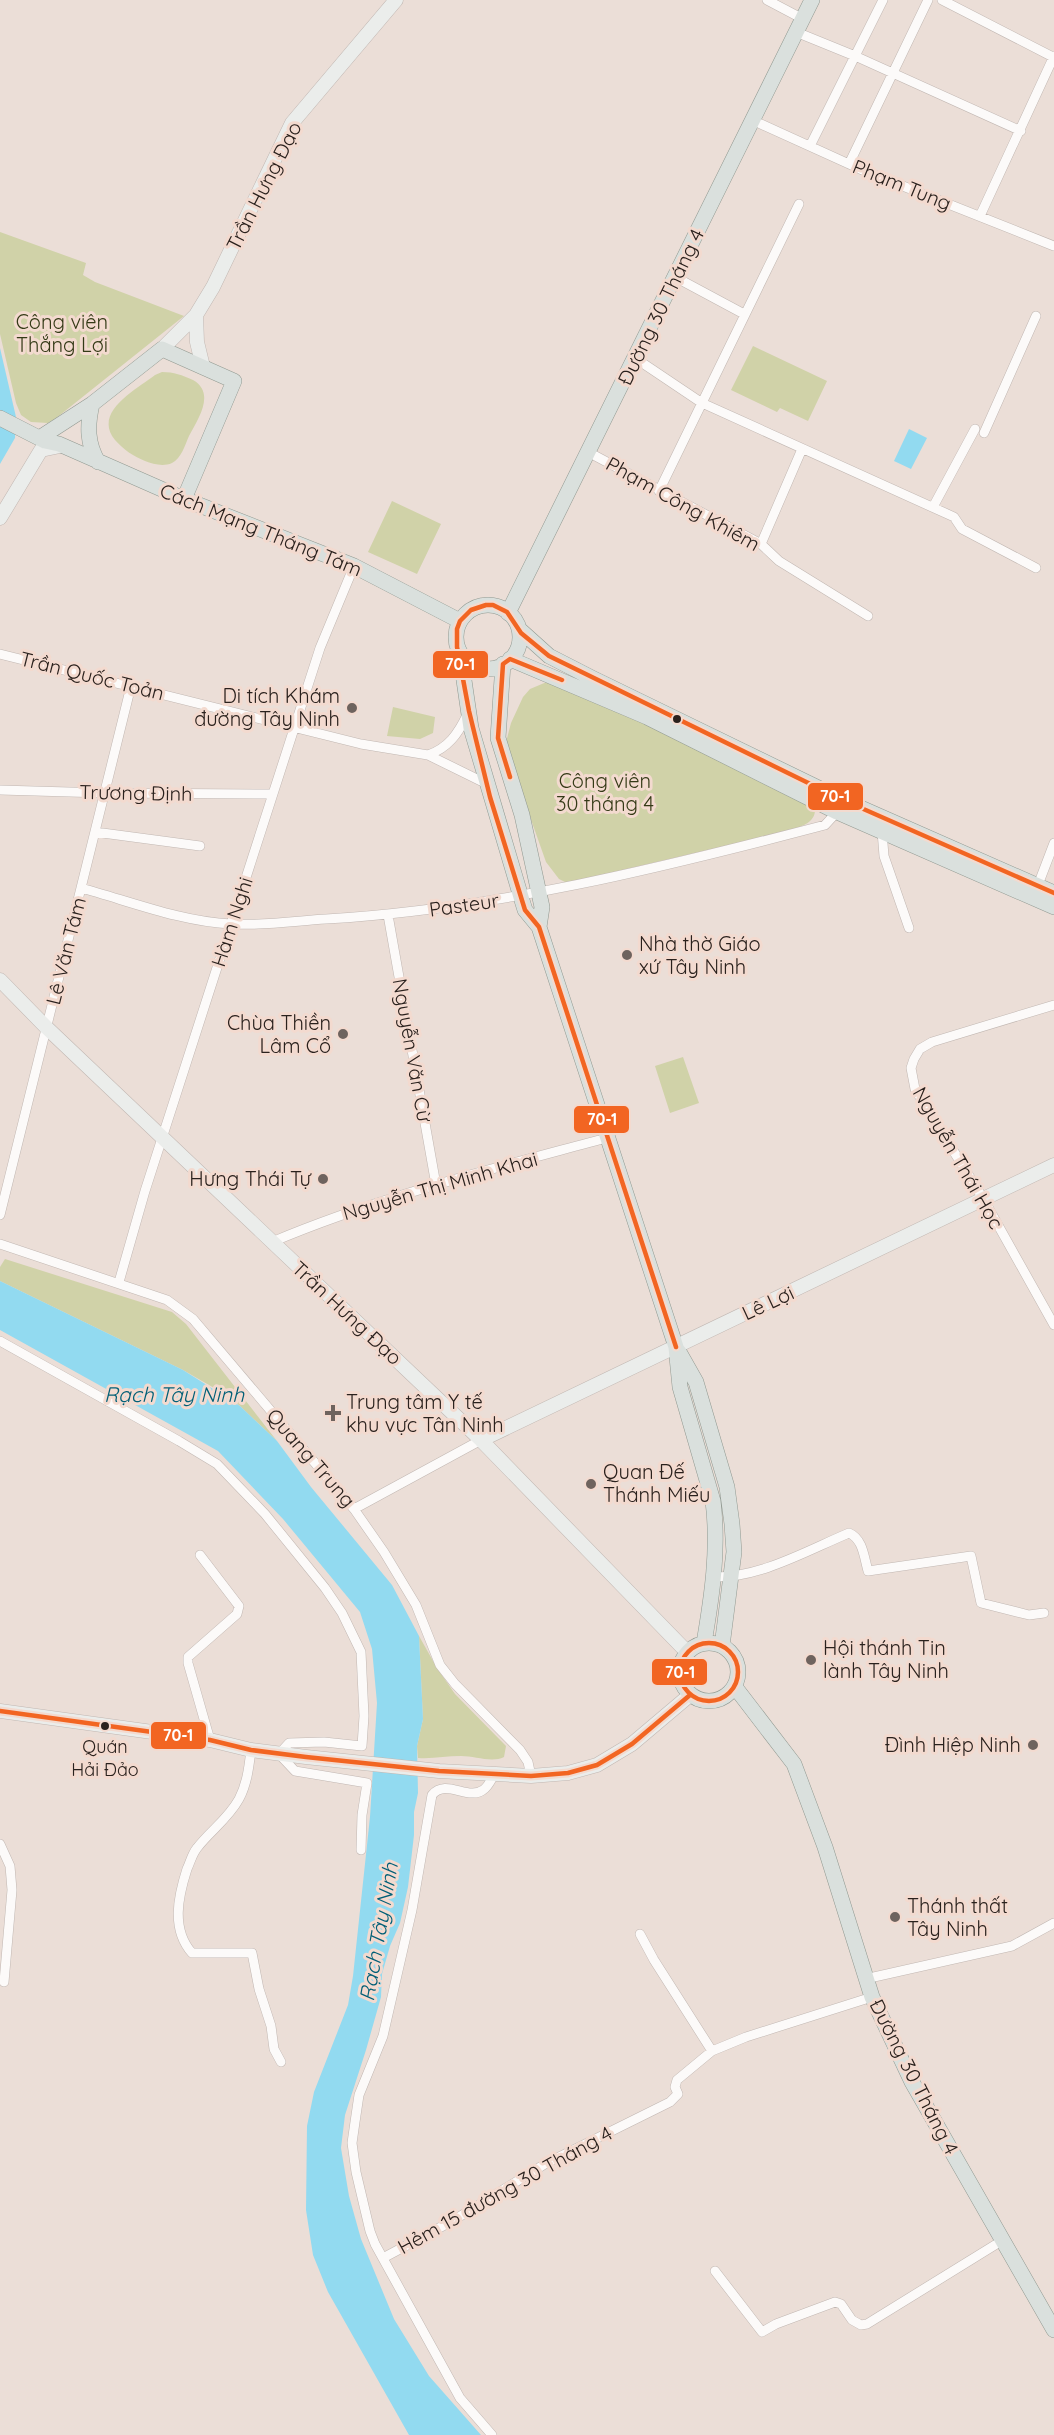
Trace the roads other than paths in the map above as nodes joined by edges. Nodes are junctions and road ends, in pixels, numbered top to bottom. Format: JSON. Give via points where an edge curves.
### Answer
{"nodes":[{"id":1,"x":396,"y":0,"type":"edge"},
{"id":2,"x":767,"y":0,"type":"edge"},
{"id":3,"x":812,"y":0,"type":"edge"},
{"id":4,"x":883,"y":0,"type":"edge"},
{"id":5,"x":928,"y":0,"type":"edge"},
{"id":6,"x":942,"y":0,"type":"edge"},
{"id":7,"x":799,"y":25,"type":"junction"},
{"id":8,"x":855,"y":56,"type":"junction"},
{"id":9,"x":1054,"y":56,"type":"edge"},
{"id":10,"x":892,"y":73,"type":"junction"},
{"id":11,"x":752,"y":120,"type":"junction"},
{"id":12,"x":1021,"y":131,"type":"junction"},
{"id":13,"x":810,"y":146,"type":"junction"},
{"id":14,"x":849,"y":164,"type":"junction"},
{"id":15,"x":799,"y":204,"type":"dead end"},
{"id":16,"x":980,"y":216,"type":"junction"},
{"id":17,"x":1054,"y":246,"type":"edge"},
{"id":18,"x":675,"y":277,"type":"junction"},
{"id":19,"x":744,"y":314,"type":"junction"},
{"id":20,"x":196,"y":315,"type":"junction"},
{"id":21,"x":1036,"y":316,"type":"dead end"},
{"id":22,"x":162,"y":349,"type":"junction"},
{"id":23,"x":635,"y":358,"type":"junction"},
{"id":24,"x":203,"y":367,"type":"junction"},
{"id":25,"x":702,"y":403,"type":"junction"},
{"id":26,"x":92,"y":404,"type":"junction"},
{"id":27,"x":0,"y":418,"type":"edge"},
{"id":28,"x":38,"y":439,"type":"junction"},
{"id":29,"x":802,"y":449,"type":"junction"},
{"id":30,"x":588,"y":452,"type":"junction"},
{"id":31,"x":98,"y":462,"type":"junction"},
{"id":32,"x":659,"y":491,"type":"junction"},
{"id":33,"x":184,"y":499,"type":"junction"},
{"id":34,"x":933,"y":507,"type":"junction"},
{"id":35,"x":0,"y":518,"type":"edge"},
{"id":36,"x":760,"y":544,"type":"junction"},
{"id":37,"x":354,"y":566,"type":"junction"},
{"id":38,"x":1036,"y":568,"type":"dead end"},
{"id":39,"x":508,"y":613,"type":"junction"},
{"id":40,"x":867,"y":616,"type":"dead end"},
{"id":41,"x":460,"y":621,"type":"junction"},
{"id":42,"x":519,"y":629,"type":"junction"},
{"id":43,"x":460,"y":653,"type":"junction"},
{"id":44,"x":0,"y":654,"type":"edge"},
{"id":45,"x":507,"y":662,"type":"junction"},
{"id":46,"x":131,"y":686,"type":"junction"},
{"id":47,"x":469,"y":713,"type":"junction"},
{"id":48,"x":295,"y":726,"type":"junction"},
{"id":49,"x":428,"y":755,"type":"junction"},
{"id":50,"x":487,"y":784,"type":"junction"},
{"id":51,"x":0,"y":790,"type":"edge"},
{"id":52,"x":104,"y":793,"type":"junction"},
{"id":53,"x":272,"y":794,"type":"junction"},
{"id":54,"x":840,"y":806,"type":"junction"},
{"id":55,"x":884,"y":825,"type":"junction"},
{"id":56,"x":94,"y":832,"type":"junction"},
{"id":57,"x":1054,"y":843,"type":"edge"},
{"id":58,"x":200,"y":846,"type":"dead end"},
{"id":59,"x":993,"y":872,"type":"junction"},
{"id":60,"x":1038,"y":885,"type":"junction"},
{"id":61,"x":81,"y":888,"type":"junction"},
{"id":62,"x":1054,"y":893,"type":"edge"},
{"id":63,"x":539,"y":894,"type":"junction"},
{"id":64,"x":521,"y":897,"type":"junction"},
{"id":65,"x":1054,"y":907,"type":"edge"},
{"id":66,"x":388,"y":915,"type":"junction"},
{"id":67,"x":231,"y":924,"type":"junction"},
{"id":68,"x":539,"y":927,"type":"junction"},
{"id":69,"x":909,"y":928,"type":"dead end"},
{"id":70,"x":0,"y":980,"type":"edge"},
{"id":71,"x":1054,"y":1005,"type":"edge"},
{"id":72,"x":47,"y":1028,"type":"junction"},
{"id":73,"x":610,"y":1137,"type":"junction"},
{"id":74,"x":163,"y":1138,"type":"junction"},
{"id":75,"x":1054,"y":1166,"type":"edge"},
{"id":76,"x":436,"y":1185,"type":"junction"},
{"id":77,"x":984,"y":1200,"type":"junction"},
{"id":78,"x":0,"y":1215,"type":"edge"},
{"id":79,"x":272,"y":1242,"type":"junction"},
{"id":80,"x":0,"y":1245,"type":"edge"},
{"id":81,"x":119,"y":1282,"type":"junction"},
{"id":82,"x":1054,"y":1325,"type":"edge"},
{"id":83,"x":0,"y":1341,"type":"edge"},
{"id":84,"x":676,"y":1347,"type":"junction"},
{"id":85,"x":481,"y":1440,"type":"junction"},
{"id":86,"x":354,"y":1509,"type":"junction"},
{"id":87,"x":200,"y":1555,"type":"dead end"},
{"id":88,"x":713,"y":1577,"type":"junction"},
{"id":89,"x":731,"y":1577,"type":"junction"},
{"id":90,"x":1044,"y":1613,"type":"dead end"},
{"id":91,"x":704,"y":1643,"type":"junction"},
{"id":92,"x":722,"y":1646,"type":"junction"},
{"id":93,"x":687,"y":1652,"type":"junction"},
{"id":94,"x":735,"y":1687,"type":"junction"},
{"id":95,"x":690,"y":1695,"type":"junction"},
{"id":96,"x":0,"y":1711,"type":"edge"},
{"id":97,"x":210,"y":1740,"type":"junction"},
{"id":98,"x":251,"y":1750,"type":"junction"},
{"id":99,"x":279,"y":1754,"type":"junction"},
{"id":100,"x":494,"y":1775,"type":"junction"},
{"id":101,"x":531,"y":1776,"type":"junction"},
{"id":102,"x":0,"y":1844,"type":"edge"},
{"id":103,"x":361,"y":1850,"type":"dead end"},
{"id":104,"x":1054,"y":1923,"type":"edge"},
{"id":105,"x":640,"y":1934,"type":"dead end"},
{"id":106,"x":865,"y":1979,"type":"junction"},
{"id":107,"x":4,"y":1982,"type":"dead end"},
{"id":108,"x":872,"y":1997,"type":"junction"},
{"id":109,"x":712,"y":2051,"type":"junction"},
{"id":110,"x":281,"y":2062,"type":"dead end"},
{"id":111,"x":1003,"y":2240,"type":"junction"},
{"id":112,"x":383,"y":2258,"type":"junction"},
{"id":113,"x":715,"y":2271,"type":"dead end"},
{"id":114,"x":1054,"y":2330,"type":"edge"},
{"id":115,"x":492,"y":2435,"type":"edge"}],
"edges":[{"from":1,"to":20,"type":"street","name":"Trần Hưng Đạo","via":[[292,123]]},
{"from":2,"to":7,"type":"street"},
{"from":3,"to":7,"type":"main road","name":"Đường 30 Tháng 4"},
{"from":4,"to":8,"type":"street"},
{"from":5,"to":10,"type":"street"},
{"from":6,"to":9,"type":"street"},
{"from":7,"to":8,"type":"street"},
{"from":7,"to":11,"type":"main road","name":"Đường 30 Tháng 4"},
{"from":8,"to":10,"type":"street"},
{"from":8,"to":13,"type":"street"},
{"from":9,"to":12,"type":"street"},
{"from":10,"to":12,"type":"street"},
{"from":10,"to":14,"type":"street"},
{"from":11,"to":13,"type":"street","name":"Phạm Tung"},
{"from":11,"to":18,"type":"main road","name":"Đường 30 Tháng 4"},
{"from":12,"to":16,"type":"street"},
{"from":13,"to":14,"type":"street","name":"Phạm Tung"},
{"from":14,"to":16,"type":"street","name":"Phạm Tung"},
{"from":15,"to":19,"type":"street"},
{"from":16,"to":17,"type":"street","name":"Phạm Tung"},
{"from":18,"to":19,"type":"street"},
{"from":18,"to":23,"type":"main road","name":"Đường 30 Tháng 4"},
{"from":19,"to":25,"type":"street"},
{"from":20,"to":22,"type":"street","name":"Trần Hưng Đạo"},
{"from":20,"to":24,"type":"street"},
{"from":21,"to":34,"type":"street","via":[[979,431]]},
{"from":22,"to":24,"type":"main road"},
{"from":22,"to":26,"type":"main road","name":"Trần Hưng Đạo"},
{"from":23,"to":25,"type":"street"},
{"from":23,"to":30,"type":"main road","name":"Đường 30 Tháng 4"},
{"from":24,"to":33,"type":"main road","via":[[234,381]]},
{"from":25,"to":29,"type":"street"},
{"from":25,"to":32,"type":"street"},
{"from":26,"to":28,"type":"main road","name":"Trần Hưng Đạo"},
{"from":26,"to":31,"type":"main road","via":[[88,438]]},
{"from":27,"to":28,"type":"main road","name":"Cách Mạng Tháng Tám"},
{"from":28,"to":31,"type":"main road","name":"Cách Mạng Tháng Tám","via":[[46,436]]},
{"from":28,"to":35,"type":"street","name":"Trần Hưng Đạo"},
{"from":29,"to":34,"type":"street"},
{"from":29,"to":36,"type":"street"},
{"from":30,"to":32,"type":"street","name":"Phạm Công Khiêm"},
{"from":30,"to":39,"type":"main road","name":"Đường 30 Tháng 4"},
{"from":31,"to":33,"type":"main road","name":"Cách Mạng Tháng Tám"},
{"from":32,"to":36,"type":"street","name":"Phạm Công Khiêm"},
{"from":33,"to":37,"type":"main road","name":"Cách Mạng Tháng Tám"},
{"from":34,"to":38,"type":"street","via":[[954,517],[962,529]]},
{"from":36,"to":40,"type":"street","name":"Phạm Công Khiêm","via":[[779,561]]},
{"from":37,"to":41,"type":"main road","name":"Cách Mạng Tháng Tám"},
{"from":37,"to":48,"type":"street","name":"Hàm Nghi","via":[[320,648]]},
{"from":39,"to":41,"type":"main road","via":[[482,606]]},
{"from":39,"to":42,"type":"main road"},
{"from":41,"to":43,"type":"main road","via":[[456,636]]},
{"from":42,"to":45,"type":"main road","via":[[518,646]]},
{"from":42,"to":54,"type":"main road","via":[[549,656]]},
{"from":43,"to":45,"type":"main road","via":[[479,668]]},
{"from":43,"to":47,"type":"main road"},
{"from":44,"to":46,"type":"street","name":"Trần Quốc Toản"},
{"from":45,"to":54,"type":"main road","via":[[647,717]]},
{"from":45,"to":63,"type":"main road","via":[[498,738],[522,815]]},
{"from":46,"to":48,"type":"street","name":"Trần Quốc Toản"},
{"from":46,"to":52,"type":"street","name":"Lê Văn Tám"},
{"from":47,"to":49,"type":"street","via":[[453,740]]},
{"from":47,"to":50,"type":"main road"},
{"from":48,"to":49,"type":"street","name":"Trần Quốc Toản","via":[[361,744]]},
{"from":48,"to":53,"type":"street","name":"Hàm Nghi"},
{"from":49,"to":50,"type":"street","name":"Trần Quốc Toản"},
{"from":50,"to":64,"type":"main road"},
{"from":51,"to":52,"type":"street","name":"Trương Định"},
{"from":52,"to":53,"type":"street","name":"Trương Định"},
{"from":52,"to":56,"type":"street","name":"Lê Văn Tám"},
{"from":53,"to":67,"type":"street","name":"Hàm Nghi"},
{"from":54,"to":55,"type":"main road"},
{"from":54,"to":63,"type":"street","name":"Pasteur","via":[[825,825]]},
{"from":55,"to":59,"type":"main road"},
{"from":55,"to":69,"type":"street","via":[[884,856]]},
{"from":56,"to":58,"type":"street"},
{"from":56,"to":61,"type":"street","name":"Lê Văn Tám"},
{"from":57,"to":60,"type":"street"},
{"from":59,"to":60,"type":"main road"},
{"from":59,"to":65,"type":"main road"},
{"from":60,"to":62,"type":"main road"},
{"from":61,"to":67,"type":"street","name":"Pasteur","via":[[193,918]]},
{"from":61,"to":72,"type":"street","name":"Lê Văn Tám"},
{"from":63,"to":64,"type":"street","name":"Pasteur"},
{"from":63,"to":68,"type":"main road"},
{"from":64,"to":66,"type":"street","name":"Pasteur"},
{"from":64,"to":68,"type":"main road","via":[[525,910]]},
{"from":66,"to":67,"type":"street","name":"Pasteur"},
{"from":66,"to":76,"type":"street","name":"Nguyễn Văn Cừ"},
{"from":67,"to":74,"type":"street","name":"Hàm Nghi"},
{"from":68,"to":73,"type":"main road"},
{"from":70,"to":72,"type":"street","name":"Trần Hưng Đạo"},
{"from":71,"to":77,"type":"street","name":"Nguyễn Thái Học","via":[[932,1042],[920,1049],[914,1059],[912,1078],[918,1095]]},
{"from":72,"to":74,"type":"street","name":"Trần Hưng Đạo"},
{"from":72,"to":78,"type":"street","name":"Lê Văn Tám"},
{"from":73,"to":76,"type":"street","name":"Nguyễn Thị Minh Khai"},
{"from":73,"to":84,"type":"main road"},
{"from":74,"to":79,"type":"street","name":"Trần Hưng Đạo"},
{"from":74,"to":81,"type":"street","name":"Hàm Nghi"},
{"from":75,"to":77,"type":"street","name":"Lê Lợi"},
{"from":76,"to":79,"type":"street","name":"Nguyễn Thị Minh Khai","via":[[320,1222]]},
{"from":77,"to":82,"type":"street","name":"Nguyễn Thái Học"},
{"from":77,"to":84,"type":"street","name":"Lê Lợi"},
{"from":79,"to":85,"type":"street","name":"Trần Hưng Đạo"},
{"from":80,"to":81,"type":"street","name":"Quang Trung"},
{"from":81,"to":86,"type":"street","name":"Quang Trung","via":[[167,1300],[194,1318]]},
{"from":83,"to":99,"type":"street","via":[[217,1464],[265,1514],[326,1588],[361,1652],[362,1746],[289,1743]]},
{"from":84,"to":85,"type":"street","name":"Lê Lợi"},
{"from":84,"to":88,"type":"main road","via":[[680,1387],[713,1501]]},
{"from":84,"to":89,"type":"main road","via":[[696,1382],[727,1487],[734,1552]]},
{"from":85,"to":86,"type":"street"},
{"from":85,"to":93,"type":"street","name":"Trần Hưng Đạo"},
{"from":86,"to":101,"type":"street","name":"Quang Trung","via":[[416,1605],[440,1665],[520,1750]]},
{"from":87,"to":97,"type":"street","via":[[239,1606],[237,1614],[188,1657]]},
{"from":88,"to":89,"type":"street"},
{"from":88,"to":91,"type":"main road"},
{"from":89,"to":90,"type":"street","via":[[750,1574],[849,1533],[860,1541],[868,1571],[971,1556],[981,1603],[1029,1615]]},
{"from":89,"to":92,"type":"main road"},
{"from":91,"to":92,"type":"main road"},
{"from":91,"to":93,"type":"main road"},
{"from":92,"to":94,"type":"main road","via":[[736,1661]]},
{"from":93,"to":95,"type":"main road","via":[[679,1669]]},
{"from":94,"to":95,"type":"main road","via":[[714,1701],[697,1700]]},
{"from":94,"to":106,"type":"main road","name":"Đường 30 Tháng 4","via":[[794,1764],[825,1847]]},
{"from":95,"to":101,"type":"street","via":[[632,1744],[597,1765],[568,1773]]},
{"from":96,"to":97,"type":"street"},
{"from":97,"to":98,"type":"street"},
{"from":98,"to":99,"type":"street"},
{"from":98,"to":110,"type":"street","via":[[240,1797],[229,1815],[196,1849],[177,1907],[180,1930],[192,1953],[252,1953],[274,2049]]},
{"from":99,"to":100,"type":"street"},
{"from":99,"to":103,"type":"street","via":[[295,1771],[367,1783]]},
{"from":100,"to":101,"type":"street"},
{"from":100,"to":112,"type":"street","via":[[478,1793],[446,1788],[432,1795],[412,1910],[383,2036],[359,2095],[352,2143],[356,2172],[370,2231]]},
{"from":102,"to":107,"type":"street","via":[[10,1866],[12,1890]]},
{"from":104,"to":106,"type":"street","via":[[1012,1946]]},
{"from":105,"to":109,"type":"street"},
{"from":106,"to":108,"type":"main road","name":"Đường 30 Tháng 4"},
{"from":108,"to":109,"type":"street","name":"Hẻm 15 đường 30 Tháng 4"},
{"from":108,"to":111,"type":"main road","name":"Đường 30 Tháng 4","via":[[912,2082]]},
{"from":109,"to":112,"type":"street","name":"Hẻm 15 đường 30 Tháng 4","via":[[677,2080],[678,2094],[670,2102],[545,2164]]},
{"from":111,"to":113,"type":"street","via":[[861,2325],[852,2320],[842,2304],[835,2302],[762,2332]]},
{"from":111,"to":114,"type":"main road","name":"Đường 30 Tháng 4"},
{"from":112,"to":115,"type":"street","via":[[460,2398]]}]}
